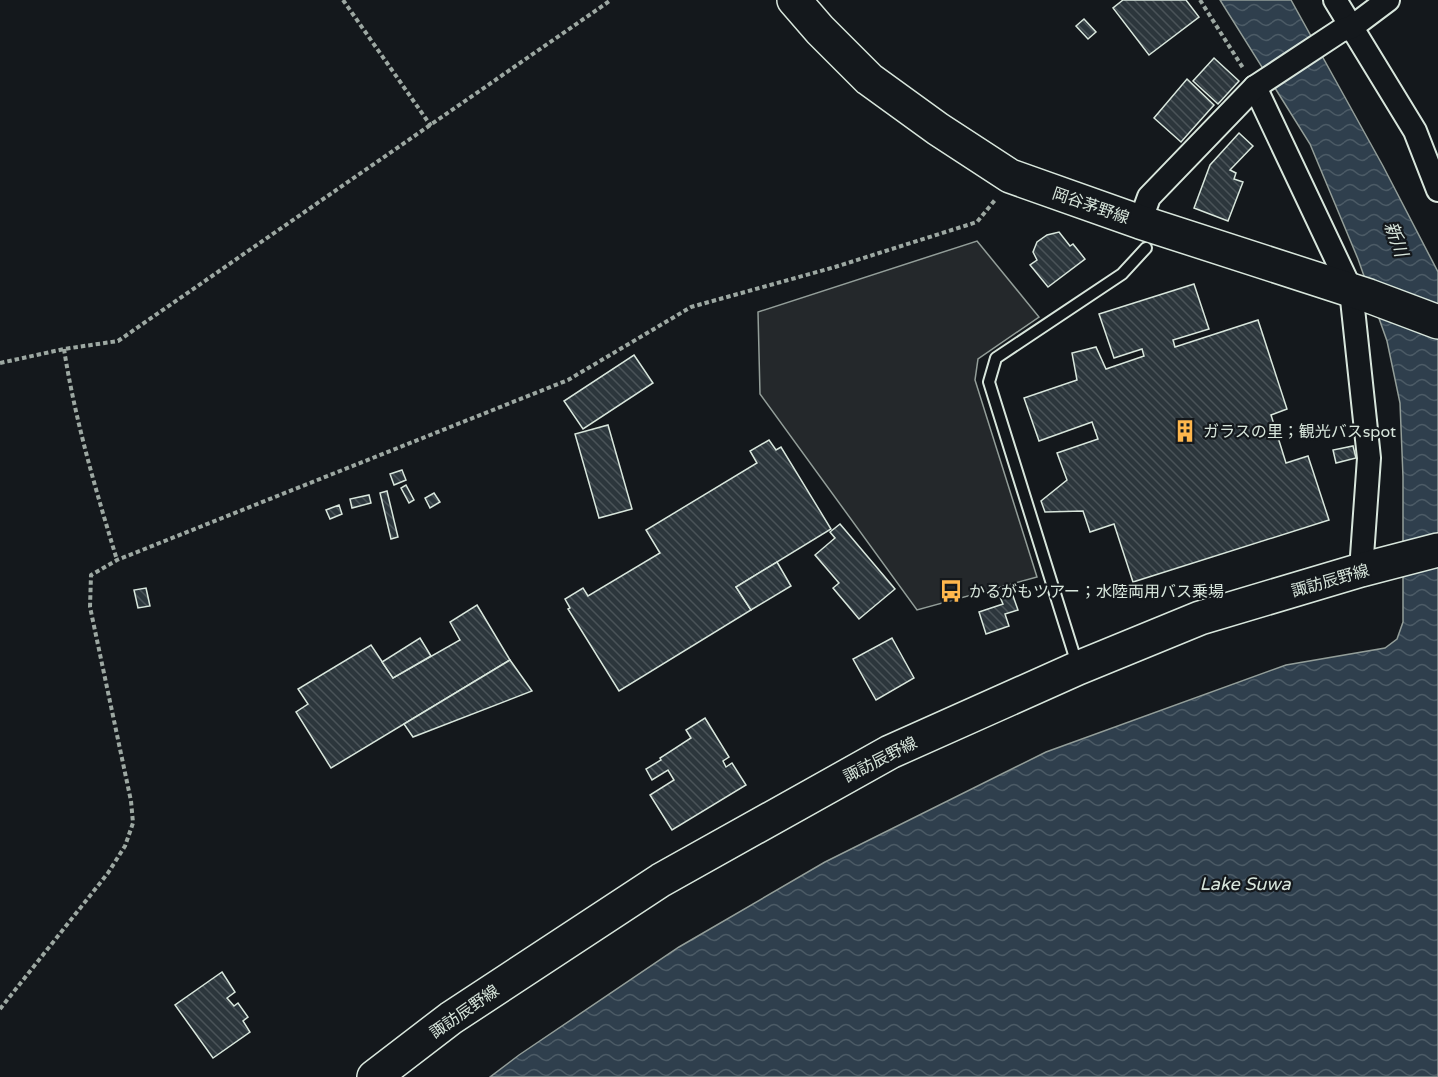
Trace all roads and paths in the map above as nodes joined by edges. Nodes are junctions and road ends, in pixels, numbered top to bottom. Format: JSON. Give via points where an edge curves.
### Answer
{"nodes":[{"id":1,"x":344,"y":0,"type":"edge"},
{"id":2,"x":611,"y":0,"type":"edge"},
{"id":3,"x":794,"y":0,"type":"edge"},
{"id":4,"x":1200,"y":0,"type":"edge"},
{"id":5,"x":1335,"y":0,"type":"edge"},
{"id":6,"x":1388,"y":0,"type":"edge"},
{"id":7,"x":1346,"y":29,"type":"junction"},
{"id":8,"x":1261,"y":83,"type":"junction"},
{"id":9,"x":431,"y":126,"type":"junction"},
{"id":10,"x":1010,"y":176,"type":"junction"},
{"id":11,"x":1438,"y":190,"type":"edge"},
{"id":12,"x":1143,"y":235,"type":"junction"},
{"id":13,"x":1360,"y":293,"type":"junction"},
{"id":14,"x":1438,"y":322,"type":"edge"},
{"id":15,"x":64,"y":349,"type":"junction"},
{"id":16,"x":0,"y":363,"type":"edge"},
{"id":17,"x":1438,"y":550,"type":"edge"},
{"id":18,"x":117,"y":560,"type":"junction"},
{"id":19,"x":1372,"y":568,"type":"junction"},
{"id":20,"x":1078,"y":668,"type":"junction"},
{"id":21,"x":0,"y":1009,"type":"edge"},
{"id":22,"x":374,"y":1077,"type":"edge"}],
"edges":[{"from":1,"to":9,"type":"path"},
{"from":2,"to":9,"type":"path"},
{"from":3,"to":10,"type":"main road","name":"岡谷茅野線","via":[[869,79]]},
{"from":4,"to":8,"type":"path"},
{"from":5,"to":7,"type":"street"},
{"from":6,"to":7,"type":"street"},
{"from":7,"to":8,"type":"street"},
{"from":7,"to":11,"type":"street","via":[[1415,131]]},
{"from":8,"to":12,"type":"street","via":[[1149,197]]},
{"from":8,"to":13,"type":"street"},
{"from":9,"to":15,"type":"path","via":[[118,341]]},
{"from":10,"to":12,"type":"main road","name":"岡谷茅野線"},
{"from":10,"to":18,"type":"path","via":[[977,222],[691,307],[568,380]]},
{"from":12,"to":13,"type":"main road","name":"岡谷茅野線"},
{"from":12,"to":20,"type":"lane","via":[[1122,274],[996,358],[989,382]]},
{"from":13,"to":14,"type":"main road","name":"岡谷茅野線"},
{"from":13,"to":19,"type":"street"},
{"from":15,"to":16,"type":"path"},
{"from":15,"to":18,"type":"path","via":[[94,486]]},
{"from":17,"to":19,"type":"main road","name":"諏訪辰野線"},
{"from":18,"to":21,"type":"path","via":[[92,575],[90,607],[133,823],[125,846],[108,873]]},
{"from":19,"to":20,"type":"main road","name":"諏訪辰野線","via":[[1200,618]]},
{"from":20,"to":22,"type":"main road","name":"諏訪辰野線","via":[[890,752],[661,880],[451,1018]]}]}
